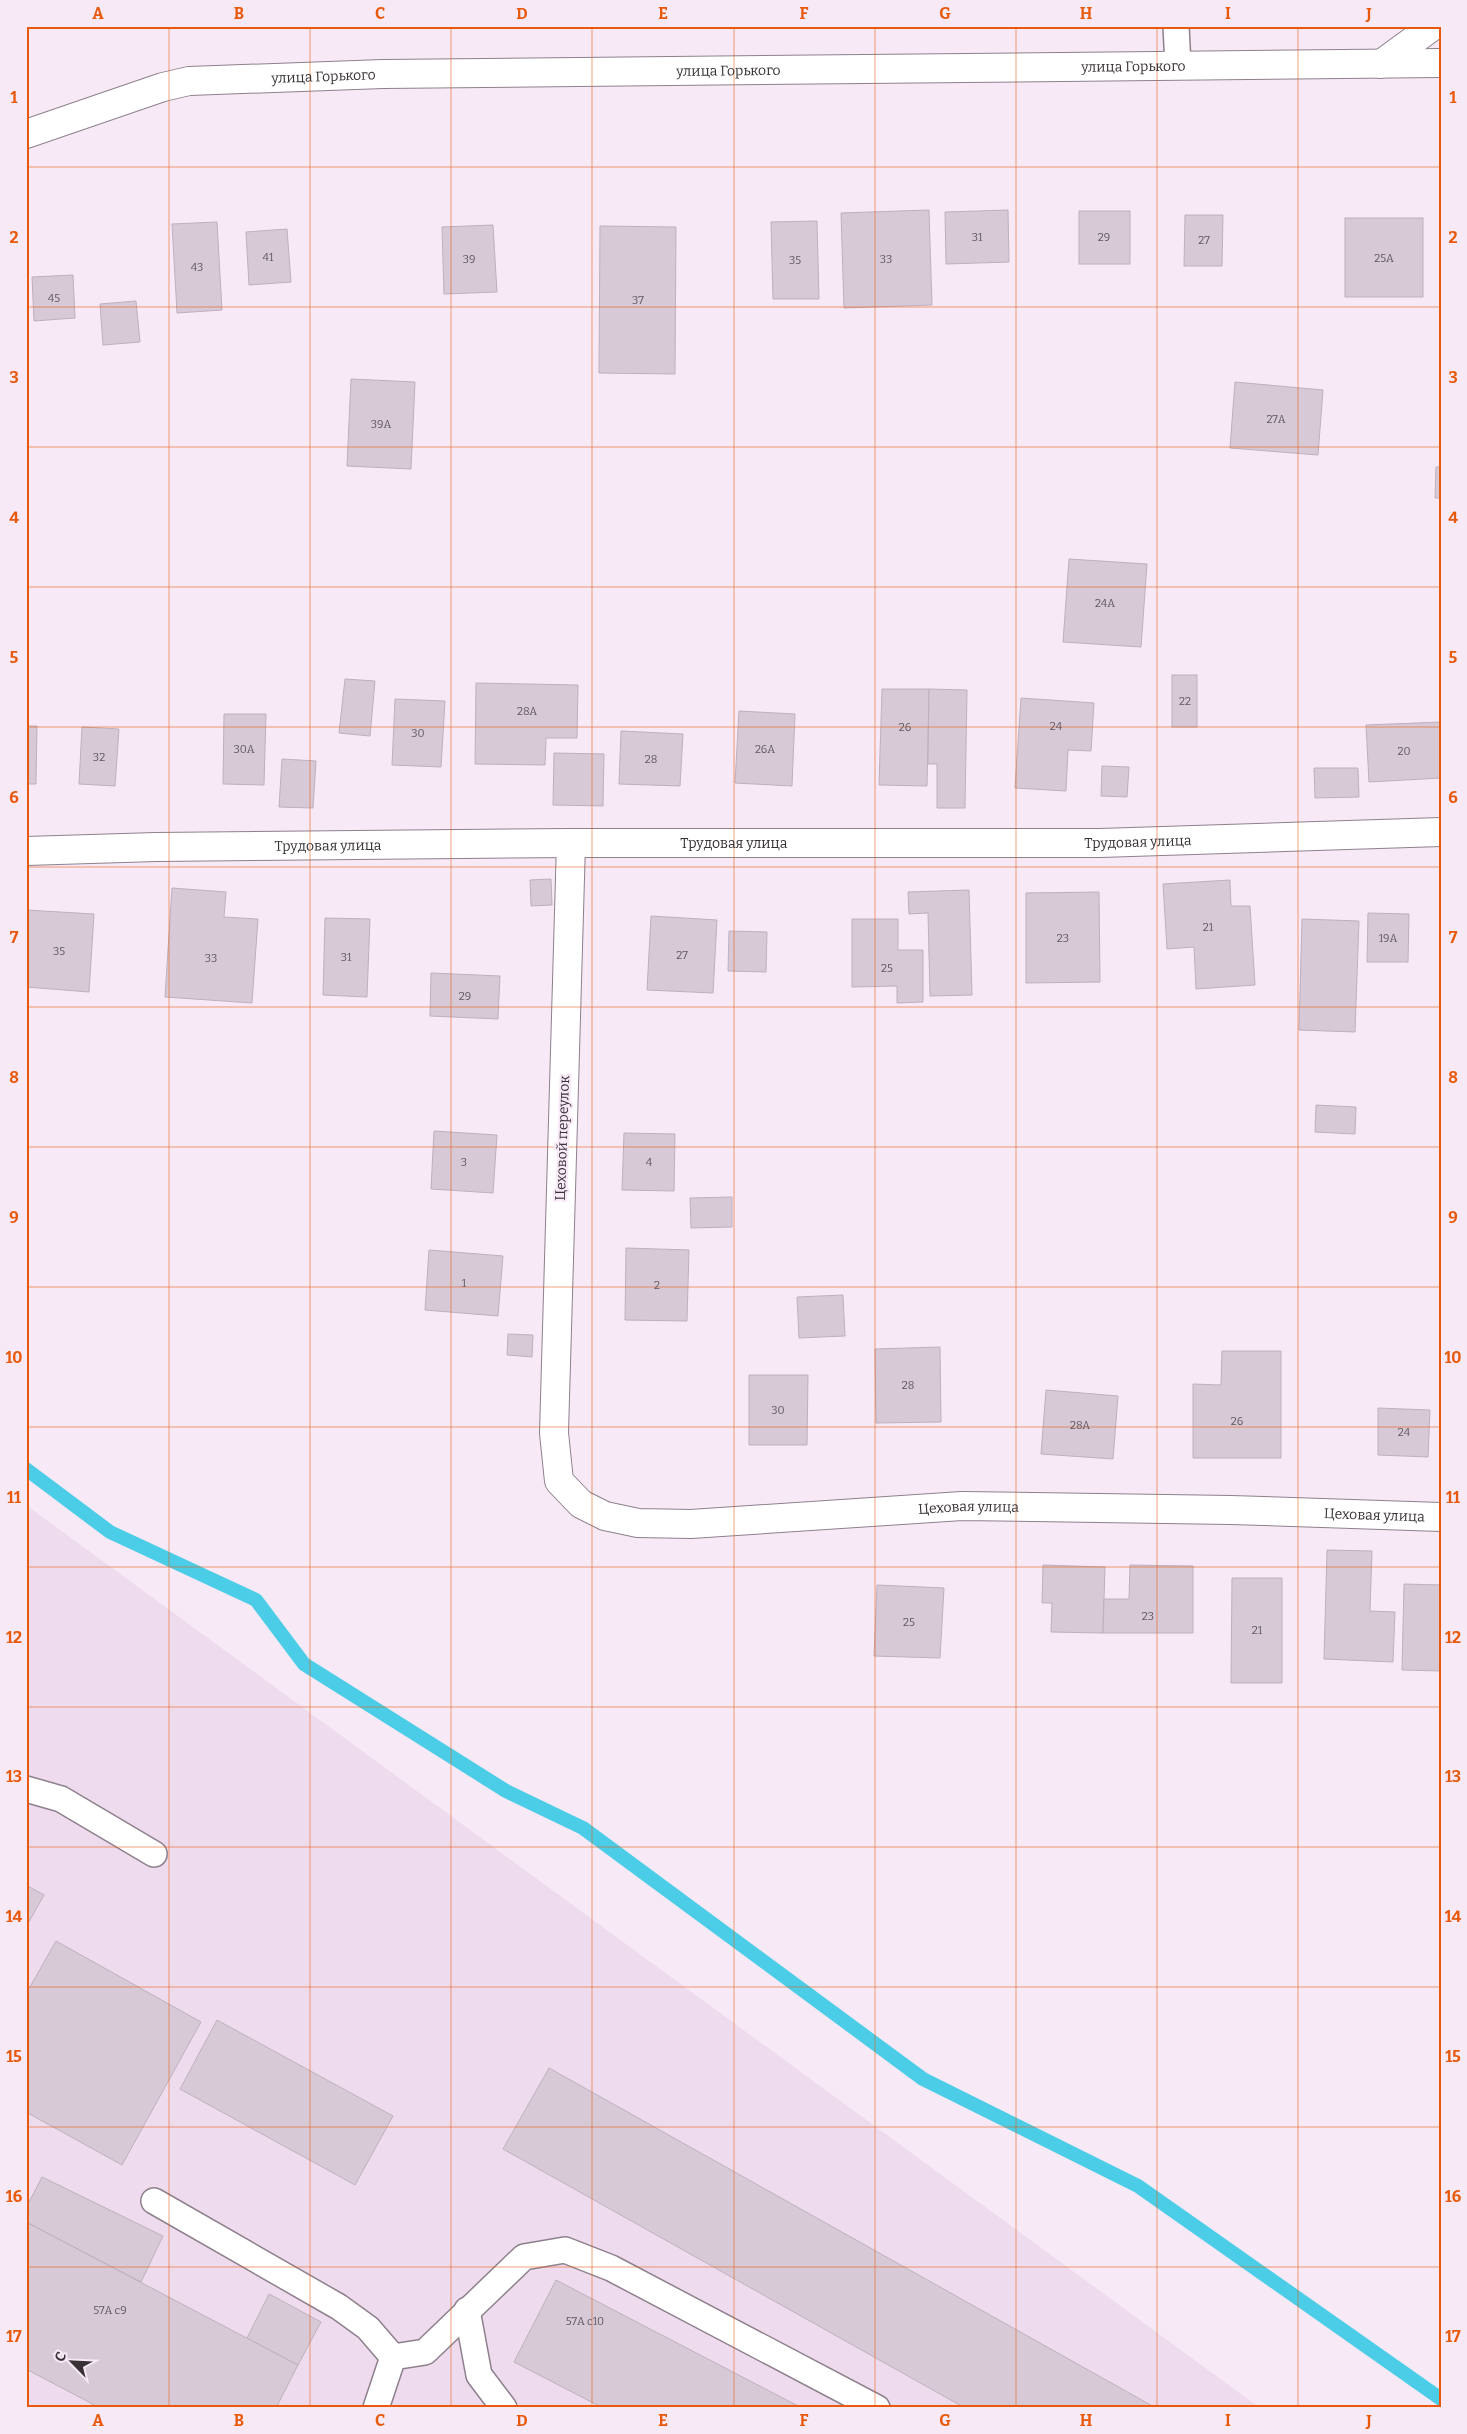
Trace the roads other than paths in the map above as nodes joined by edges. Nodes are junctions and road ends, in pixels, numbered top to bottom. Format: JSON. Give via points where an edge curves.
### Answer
{"nodes":[{"id":1,"x":1176,"y":26,"type":"edge"},
{"id":2,"x":1433,"y":26,"type":"edge"},
{"id":3,"x":1380,"y":64,"type":"junction"},
{"id":4,"x":1441,"y":64,"type":"edge"},
{"id":5,"x":1178,"y":66,"type":"junction"},
{"id":6,"x":26,"y":134,"type":"edge"},
{"id":7,"x":1441,"y":832,"type":"edge"},
{"id":8,"x":571,"y":843,"type":"junction"},
{"id":9,"x":26,"y":851,"type":"edge"},
{"id":10,"x":554,"y":1432,"type":"joint"},
{"id":11,"x":1441,"y":1517,"type":"edge"},
{"id":12,"x":26,"y":1789,"type":"edge"},
{"id":13,"x":154,"y":1854,"type":"dead end"},
{"id":14,"x":154,"y":2201,"type":"dead end"},
{"id":15,"x":467,"y":2310,"type":"junction"},
{"id":16,"x":393,"y":2357,"type":"junction"},
{"id":17,"x":376,"y":2408,"type":"edge"},
{"id":18,"x":504,"y":2408,"type":"edge"},
{"id":19,"x":877,"y":2408,"type":"edge"}],
"edges":[{"from":1,"to":5,"type":"lane"},
{"from":2,"to":3,"type":"street"},
{"from":3,"to":4,"type":"street","name":"улица Горького"},
{"from":3,"to":5,"type":"street","name":"улица Горького"},
{"from":5,"to":6,"type":"street","name":"улица Горького","via":[[383,74],[189,81],[163,86]]},
{"from":7,"to":8,"type":"street","name":"Трудовая улица","via":[[1100,843]]},
{"from":8,"to":9,"type":"street","name":"Трудовая улица"},
{"from":8,"to":10,"type":"street","name":"Цеховой переулок"},
{"from":10,"to":11,"type":"street","name":"Цеховая улица","via":[[559,1481],[581,1504],[605,1516],[638,1523],[691,1524],[962,1506]]},
{"from":12,"to":13,"type":"lane","via":[[61,1799]]},
{"from":14,"to":16,"type":"lane","via":[[339,2307],[368,2328]]},
{"from":15,"to":16,"type":"lane","via":[[425,2352]]},
{"from":15,"to":18,"type":"lane","via":[[479,2375]]},
{"from":15,"to":19,"type":"lane","via":[[524,2257],[565,2250],[611,2268]]},
{"from":16,"to":17,"type":"lane"}]}
